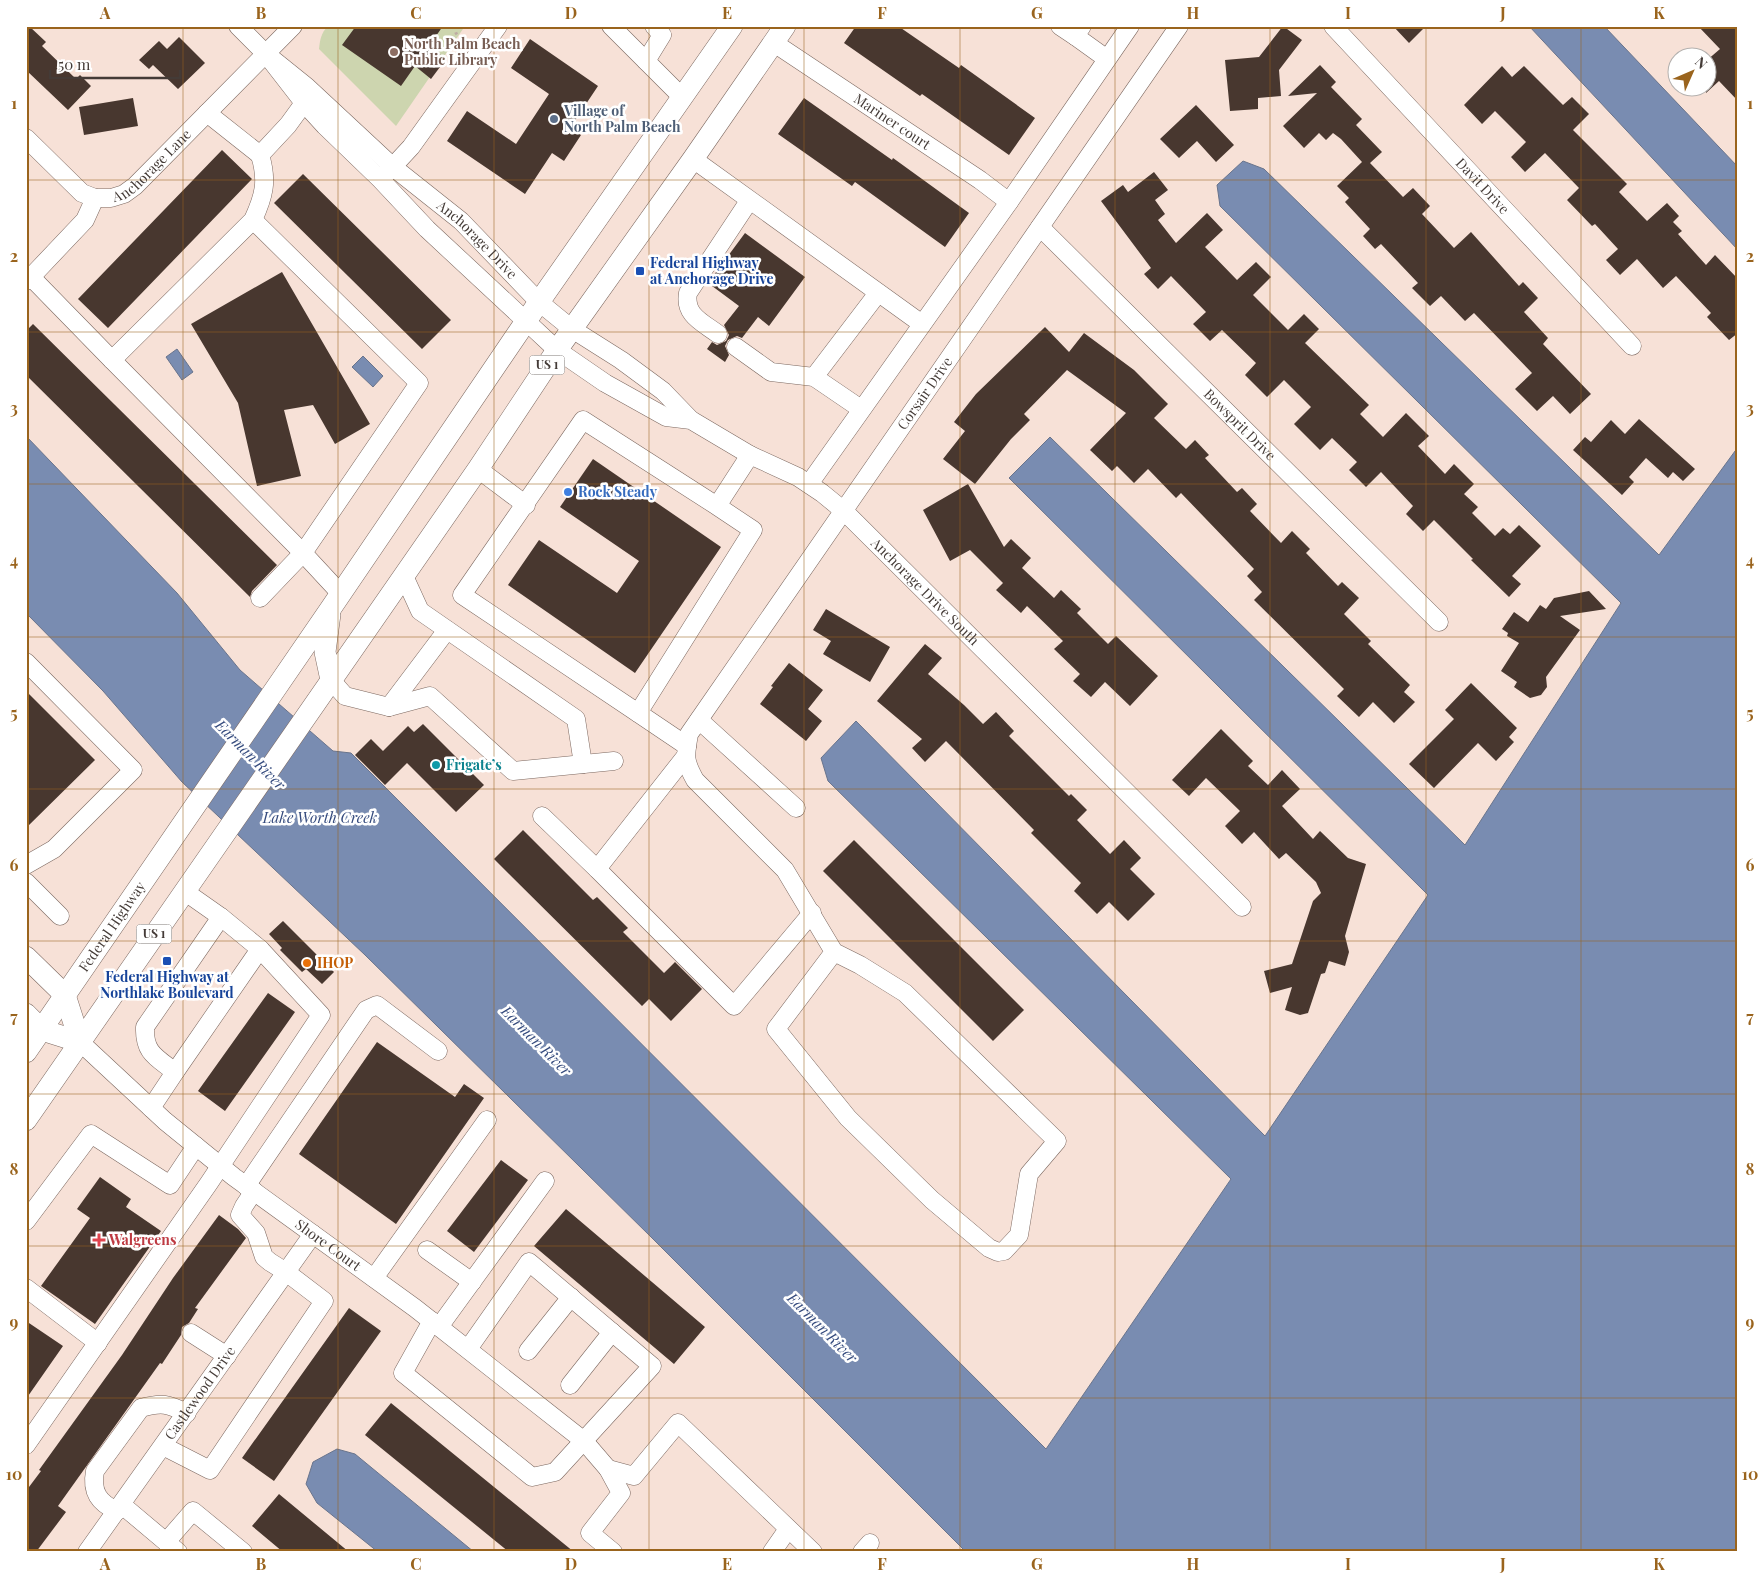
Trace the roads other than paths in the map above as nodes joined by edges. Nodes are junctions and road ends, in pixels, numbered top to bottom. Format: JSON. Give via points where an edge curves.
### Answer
{"nodes":[{"id":1,"x":238,"y":26,"type":"edge"},
{"id":2,"x":294,"y":26,"type":"edge"},
{"id":3,"x":498,"y":26,"type":"edge"},
{"id":4,"x":611,"y":26,"type":"edge"},
{"id":5,"x":654,"y":26,"type":"edge"},
{"id":6,"x":732,"y":26,"type":"edge"},
{"id":7,"x":1130,"y":26,"type":"edge"},
{"id":8,"x":1179,"y":26,"type":"edge"},
{"id":9,"x":1333,"y":26,"type":"edge"},
{"id":10,"x":1072,"y":30,"type":"edge"},
{"id":11,"x":780,"y":34,"type":"edge"},
{"id":12,"x":266,"y":54,"type":"junction"},
{"id":13,"x":1107,"y":59,"type":"junction"},
{"id":14,"x":646,"y":61,"type":"junction"},
{"id":15,"x":682,"y":97,"type":"junction"},
{"id":16,"x":304,"y":103,"type":"junction"},
{"id":17,"x":207,"y":114,"type":"junction"},
{"id":18,"x":26,"y":138,"type":"edge"},
{"id":19,"x":260,"y":155,"type":"junction"},
{"id":20,"x":693,"y":159,"type":"junction"},
{"id":21,"x":393,"y":167,"type":"junction"},
{"id":22,"x":381,"y":180,"type":"junction"},
{"id":23,"x":95,"y":198,"type":"junction"},
{"id":24,"x":749,"y":201,"type":"junction"},
{"id":25,"x":1009,"y":202,"type":"junction"},
{"id":26,"x":253,"y":220,"type":"junction"},
{"id":27,"x":1040,"y":226,"type":"junction"},
{"id":28,"x":28,"y":279,"type":"edge"},
{"id":29,"x":878,"y":293,"type":"junction"},
{"id":30,"x":539,"y":302,"type":"junction"},
{"id":31,"x":525,"y":322,"type":"junction"},
{"id":32,"x":922,"y":324,"type":"junction"},
{"id":33,"x":572,"y":329,"type":"junction"},
{"id":34,"x":718,"y":334,"type":"dead end"},
{"id":35,"x":1632,"y":346,"type":"dead end"},
{"id":36,"x":736,"y":347,"type":"dead end"},
{"id":37,"x":557,"y":350,"type":"junction"},
{"id":38,"x":112,"y":360,"type":"junction"},
{"id":39,"x":814,"y":377,"type":"junction"},
{"id":40,"x":861,"y":409,"type":"junction"},
{"id":41,"x":691,"y":420,"type":"junction"},
{"id":42,"x":750,"y":455,"type":"junction"},
{"id":43,"x":478,"y":469,"type":"junction"},
{"id":44,"x":809,"y":484,"type":"junction"},
{"id":45,"x":526,"y":505,"type":"junction"},
{"id":46,"x":717,"y":506,"type":"junction"},
{"id":47,"x":844,"y":511,"type":"junction"},
{"id":48,"x":302,"y":553,"type":"junction"},
{"id":49,"x":404,"y":576,"type":"junction"},
{"id":50,"x":260,"y":598,"type":"dead end"},
{"id":51,"x":336,"y":601,"type":"junction"},
{"id":52,"x":1439,"y":622,"type":"dead end"},
{"id":53,"x":447,"y":630,"type":"junction"},
{"id":54,"x":26,"y":662,"type":"edge"},
{"id":55,"x":331,"y":680,"type":"junction"},
{"id":56,"x":389,"y":707,"type":"junction"},
{"id":57,"x":638,"y":713,"type":"junction"},
{"id":58,"x":699,"y":720,"type":"junction"},
{"id":59,"x":686,"y":756,"type":"junction"},
{"id":60,"x":614,"y":761,"type":"dead end"},
{"id":61,"x":583,"y":764,"type":"junction"},
{"id":62,"x":796,"y":808,"type":"dead end"},
{"id":63,"x":542,"y":816,"type":"dead end"},
{"id":64,"x":26,"y":865,"type":"edge"},
{"id":65,"x":597,"y":869,"type":"junction"},
{"id":66,"x":26,"y":882,"type":"edge"},
{"id":67,"x":184,"y":891,"type":"junction"},
{"id":68,"x":1242,"y":907,"type":"dead end"},
{"id":69,"x":812,"y":913,"type":"junction"},
{"id":70,"x":60,"y":916,"type":"dead end"},
{"id":71,"x":221,"y":917,"type":"junction"},
{"id":72,"x":260,"y":949,"type":"junction"},
{"id":73,"x":834,"y":952,"type":"junction"},
{"id":74,"x":26,"y":957,"type":"edge"},
{"id":75,"x":65,"y":995,"type":"junction"},
{"id":76,"x":26,"y":1014,"type":"edge"},
{"id":77,"x":42,"y":1030,"type":"junction"},
{"id":78,"x":80,"y":1042,"type":"junction"},
{"id":79,"x":438,"y":1051,"type":"dead end"},
{"id":80,"x":26,"y":1052,"type":"edge"},
{"id":81,"x":175,"y":1072,"type":"junction"},
{"id":82,"x":151,"y":1108,"type":"junction"},
{"id":83,"x":26,"y":1120,"type":"edge"},
{"id":84,"x":487,"y":1120,"type":"dead end"},
{"id":85,"x":196,"y":1146,"type":"junction"},
{"id":86,"x":221,"y":1166,"type":"junction"},
{"id":87,"x":545,"y":1182,"type":"dead end"},
{"id":88,"x":250,"y":1189,"type":"junction"},
{"id":89,"x":26,"y":1221,"type":"edge"},
{"id":90,"x":313,"y":1234,"type":"junction"},
{"id":91,"x":427,"y":1250,"type":"dead end"},
{"id":92,"x":286,"y":1272,"type":"junction"},
{"id":93,"x":374,"y":1278,"type":"junction"},
{"id":94,"x":472,"y":1282,"type":"junction"},
{"id":95,"x":26,"y":1288,"type":"edge"},
{"id":96,"x":571,"y":1297,"type":"junction"},
{"id":97,"x":435,"y":1324,"type":"junction"},
{"id":98,"x":612,"y":1332,"type":"junction"},
{"id":99,"x":191,"y":1333,"type":"dead end"},
{"id":100,"x":98,"y":1343,"type":"junction"},
{"id":101,"x":468,"y":1349,"type":"junction"},
{"id":102,"x":528,"y":1351,"type":"dead end"},
{"id":103,"x":227,"y":1356,"type":"junction"},
{"id":104,"x":570,"y":1385,"type":"dead end"},
{"id":105,"x":187,"y":1413,"type":"junction"},
{"id":106,"x":584,"y":1440,"type":"junction"},
{"id":107,"x":26,"y":1445,"type":"edge"},
{"id":108,"x":163,"y":1446,"type":"junction"},
{"id":109,"x":608,"y":1470,"type":"junction"},
{"id":110,"x":119,"y":1508,"type":"junction"},
{"id":111,"x":788,"y":1529,"type":"junction"},
{"id":112,"x":172,"y":1547,"type":"edge"},
{"id":113,"x":95,"y":1549,"type":"edge"},
{"id":114,"x":243,"y":1552,"type":"edge"},
{"id":115,"x":613,"y":1552,"type":"edge"},
{"id":116,"x":772,"y":1552,"type":"edge"},
{"id":117,"x":812,"y":1552,"type":"edge"}],
"edges":[{"from":1,"to":12,"type":"street","name":"Anchorage Drive"},
{"from":2,"to":12,"type":"street","name":"Anchorage Lane"},
{"from":3,"to":21,"type":"street"},
{"from":4,"to":14,"type":"street"},
{"from":5,"to":14,"type":"street","via":[[662,35]]},
{"from":6,"to":15,"type":"main road","number":"US 1"},
{"from":7,"to":13,"type":"street"},
{"from":8,"to":27,"type":"street","name":"Corsair Drive"},
{"from":9,"to":35,"type":"street","name":"Davit Drive"},
{"from":10,"to":13,"type":"street"},
{"from":11,"to":20,"type":"main road","name":"US 1","number":"US 1"},
{"from":11,"to":25,"type":"street","name":"Mariner court"},
{"from":12,"to":16,"type":"street","name":"Anchorage Drive"},
{"from":12,"to":17,"type":"street","name":"Anchorage Lane"},
{"from":12,"to":21,"type":"street","name":"Anchorage Drive","via":[[307,86]]},
{"from":13,"to":25,"type":"street"},
{"from":14,"to":15,"type":"street"},
{"from":15,"to":30,"type":"main road","number":"US 1"},
{"from":16,"to":19,"type":"street"},
{"from":16,"to":22,"type":"street","name":"Anchorage Drive"},
{"from":17,"to":19,"type":"street"},
{"from":17,"to":23,"type":"street","name":"Anchorage Lane","via":[[135,186],[111,198]]},
{"from":18,"to":23,"type":"street","name":"Anchorage Lane","via":[[82,193]]},
{"from":19,"to":26,"type":"street","via":[[264,167],[263,196]]},
{"from":20,"to":24,"type":"street"},
{"from":20,"to":33,"type":"main road","name":"US 1","number":"US 1"},
{"from":21,"to":22,"type":"street"},
{"from":21,"to":30,"type":"street","name":"Anchorage Drive","via":[[461,222]]},
{"from":22,"to":31,"type":"street","name":"Anchorage Drive","via":[[427,229]]},
{"from":23,"to":28,"type":"street","via":[[85,220]]},
{"from":24,"to":29,"type":"street"},
{"from":24,"to":34,"type":"street","via":[[688,293],[688,308],[693,315]]},
{"from":25,"to":32,"type":"street"},
{"from":26,"to":38,"type":"street"},
{"from":26,"to":48,"type":"street","via":[[419,383]]},
{"from":27,"to":47,"type":"street","name":"Corsair Drive"},
{"from":27,"to":52,"type":"street","name":"Bowsprit Drive"},
{"from":28,"to":38,"type":"street"},
{"from":29,"to":32,"type":"street"},
{"from":29,"to":39,"type":"street"},
{"from":30,"to":31,"type":"main road","number":"US 1"},
{"from":30,"to":33,"type":"street","name":"Anchorage Drive"},
{"from":31,"to":37,"type":"street","name":"Anchorage Drive"},
{"from":31,"to":51,"type":"main road","number":"US 1"},
{"from":32,"to":40,"type":"street"},
{"from":33,"to":37,"type":"main road","name":"US 1","number":"US 1"},
{"from":33,"to":41,"type":"street","name":"Anchorage Drive","via":[[663,391]]},
{"from":36,"to":39,"type":"street","via":[[771,372]]},
{"from":37,"to":41,"type":"street","name":"Anchorage Drive South","via":[[605,383],[666,417]]},
{"from":37,"to":43,"type":"main road","name":"US 1","number":"US 1"},
{"from":38,"to":48,"type":"street"},
{"from":39,"to":40,"type":"street"},
{"from":40,"to":44,"type":"street"},
{"from":41,"to":42,"type":"street","name":"Anchorage Drive South"},
{"from":42,"to":44,"type":"street","name":"Anchorage Drive South"},
{"from":42,"to":46,"type":"street"},
{"from":43,"to":45,"type":"street"},
{"from":43,"to":49,"type":"main road","name":"US 1","number":"US 1"},
{"from":44,"to":47,"type":"street","name":"Anchorage Drive South"},
{"from":45,"to":46,"type":"street","via":[[583,420]]},
{"from":45,"to":57,"type":"street","via":[[462,595]]},
{"from":46,"to":57,"type":"street","via":[[753,530]]},
{"from":47,"to":58,"type":"street","name":"Corsair Drive"},
{"from":47,"to":68,"type":"street","name":"Anchorage Drive South"},
{"from":48,"to":50,"type":"street"},
{"from":48,"to":51,"type":"street"},
{"from":49,"to":53,"type":"street","via":[[420,611]]},
{"from":49,"to":55,"type":"main road","name":"US 1","number":"US 1"},
{"from":51,"to":55,"type":"main road","via":[[325,652]]},
{"from":51,"to":75,"type":"main road","name":"Federal Highway","number":"US 1"},
{"from":53,"to":56,"type":"street"},
{"from":53,"to":61,"type":"street","via":[[576,719]]},
{"from":54,"to":64,"type":"street","via":[[133,770],[54,849]]},
{"from":55,"to":56,"type":"street","via":[[345,696]]},
{"from":55,"to":67,"type":"main road","name":"US 1","number":"US 1"},
{"from":56,"to":61,"type":"street","via":[[430,696],[513,771]]},
{"from":57,"to":59,"type":"street"},
{"from":58,"to":59,"type":"street","name":"Corsair Drive","via":[[689,734]]},
{"from":58,"to":62,"type":"street"},
{"from":59,"to":65,"type":"street","name":"Corsair Drive"},
{"from":59,"to":69,"type":"street","via":[[695,780],[785,870]]},
{"from":60,"to":61,"type":"street"},
{"from":63,"to":65,"type":"street"},
{"from":65,"to":69,"type":"street","via":[[734,1006]]},
{"from":66,"to":70,"type":"street"},
{"from":67,"to":71,"type":"street"},
{"from":67,"to":78,"type":"main road","number":"US 1"},
{"from":69,"to":73,"type":"street"},
{"from":71,"to":72,"type":"street"},
{"from":71,"to":81,"type":"street","via":[[145,1027],[144,1042],[151,1053]]},
{"from":72,"to":81,"type":"street"},
{"from":72,"to":86,"type":"street","via":[[321,1015]]},
{"from":73,"to":73,"type":"street","via":[[906,993],[1057,1141],[1029,1174],[1019,1235],[1004,1251],[989,1248],[932,1200],[848,1118],[776,1029]]},
{"from":74,"to":75,"type":"main road"},
{"from":75,"to":77,"type":"main road","name":"Federal Highway","number":"US 1"},
{"from":75,"to":78,"type":"main road"},
{"from":76,"to":77,"type":"main road"},
{"from":77,"to":78,"type":"main road"},
{"from":77,"to":80,"type":"main road","name":"Federal Highway","number":"US 1"},
{"from":78,"to":82,"type":"street","name":"Shore Court"},
{"from":78,"to":83,"type":"main road","number":"US 1"},
{"from":79,"to":88,"type":"street","via":[[378,1004],[366,1010]]},
{"from":81,"to":82,"type":"street"},
{"from":82,"to":85,"type":"street","name":"Shore Court"},
{"from":84,"to":93,"type":"street"},
{"from":85,"to":86,"type":"street","name":"Shore Court"},
{"from":85,"to":89,"type":"street","via":[[170,1185],[91,1134]]},
{"from":86,"to":88,"type":"street","name":"Shore Court"},
{"from":86,"to":100,"type":"street"},
{"from":87,"to":94,"type":"street"},
{"from":88,"to":90,"type":"street","name":"Shore Court"},
{"from":88,"to":92,"type":"street","via":[[240,1215],[256,1233],[264,1257]]},
{"from":90,"to":92,"type":"street","name":"Castlewood Drive"},
{"from":90,"to":93,"type":"street","name":"Shore Court"},
{"from":91,"to":94,"type":"street"},
{"from":92,"to":103,"type":"street","name":"Castlewood Drive"},
{"from":92,"to":108,"type":"street","via":[[324,1301],[210,1470]]},
{"from":93,"to":97,"type":"street","name":"Shore Court"},
{"from":94,"to":97,"type":"street"},
{"from":95,"to":100,"type":"street"},
{"from":96,"to":98,"type":"street"},
{"from":96,"to":101,"type":"street","via":[[529,1262]]},
{"from":96,"to":102,"type":"street"},
{"from":97,"to":101,"type":"street","name":"Shore Court"},
{"from":97,"to":106,"type":"street","via":[[403,1373],[532,1477],[555,1472]]},
{"from":98,"to":104,"type":"street"},
{"from":98,"to":106,"type":"street","via":[[652,1366]]},
{"from":99,"to":103,"type":"street"},
{"from":100,"to":107,"type":"street"},
{"from":101,"to":106,"type":"street","name":"Shore Court"},
{"from":103,"to":105,"type":"street","name":"Castlewood Drive"},
{"from":105,"to":108,"type":"street","name":"Castlewood Drive"},
{"from":105,"to":110,"type":"street","via":[[165,1403],[142,1408],[95,1471],[95,1492],[104,1505]]},
{"from":106,"to":109,"type":"street","name":"Shore Court"},
{"from":108,"to":110,"type":"street","name":"Castlewood Drive"},
{"from":109,"to":111,"type":"street","via":[[634,1476],[678,1423]]},
{"from":109,"to":115,"type":"street","name":"Shore Court","via":[[622,1493],[590,1532]]},
{"from":110,"to":112,"type":"street"},
{"from":110,"to":113,"type":"street","name":"Castlewood Drive"},
{"from":111,"to":116,"type":"street"},
{"from":111,"to":117,"type":"street"},
{"from":112,"to":114,"type":"street","via":[[193,1511]]}]}
